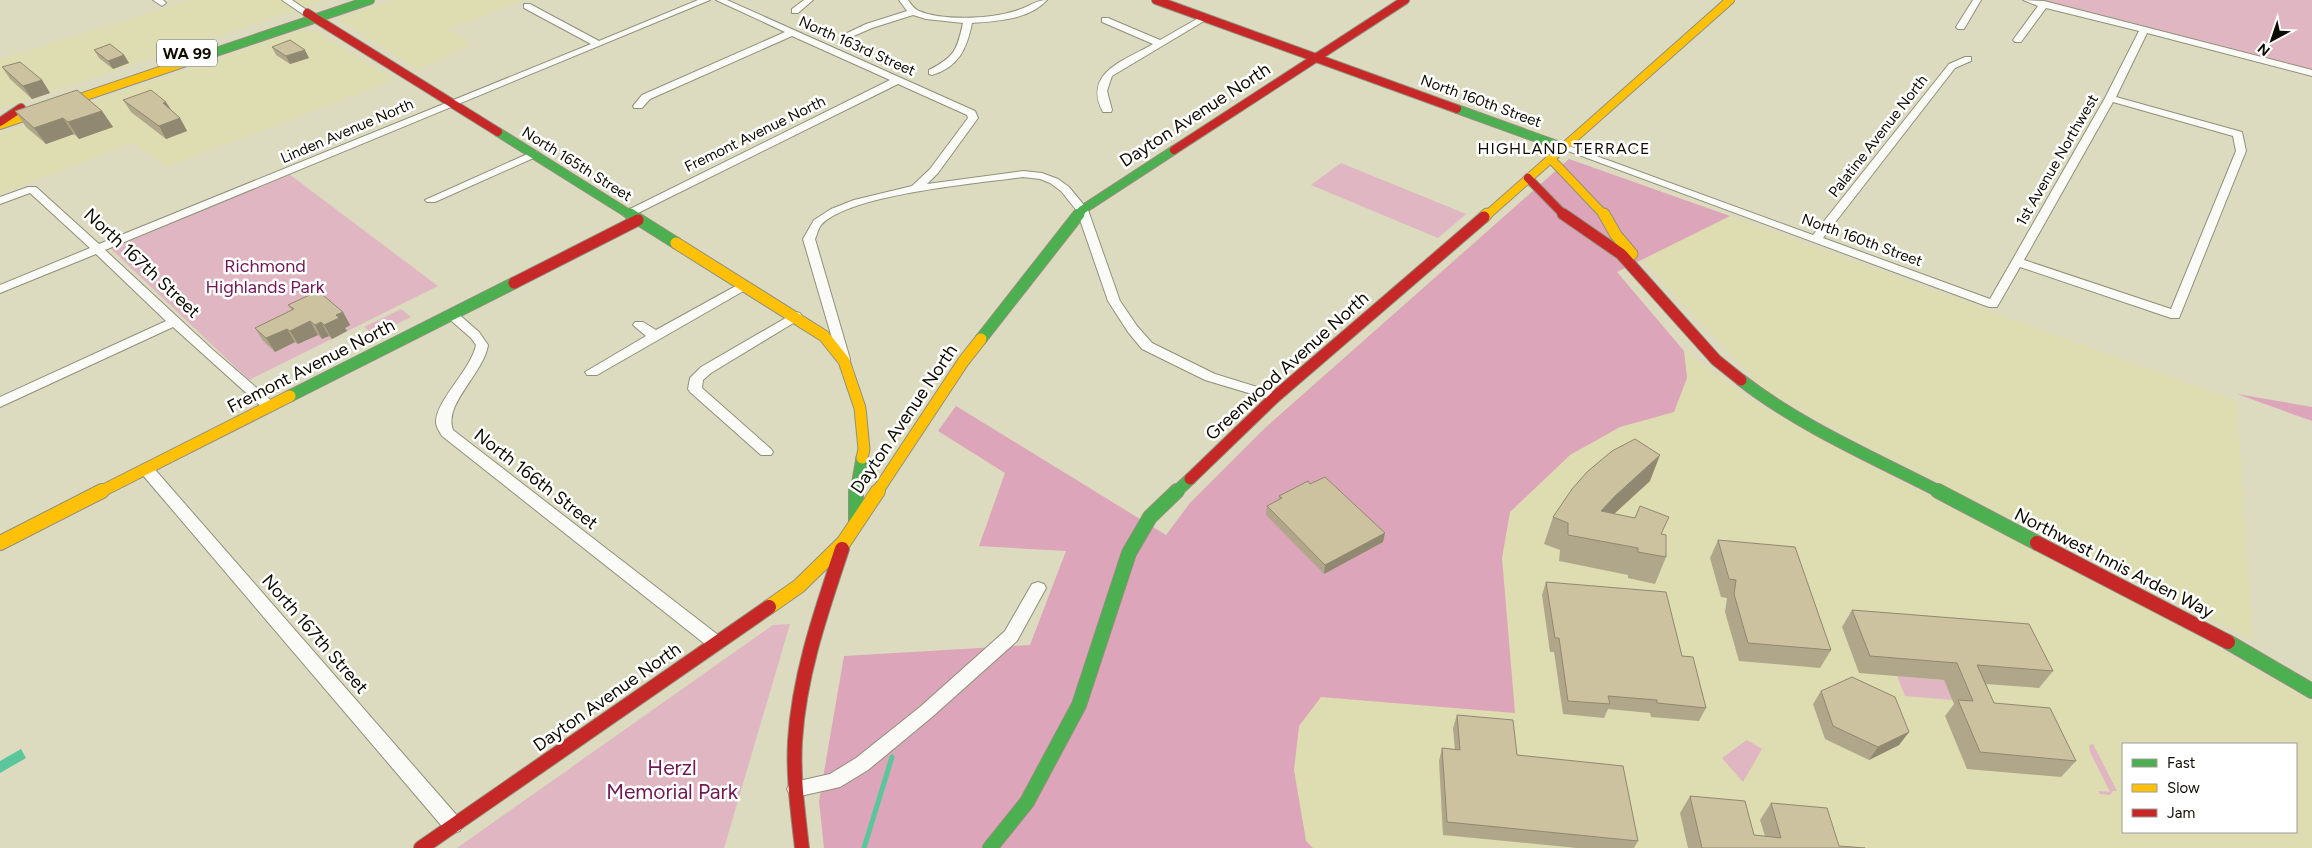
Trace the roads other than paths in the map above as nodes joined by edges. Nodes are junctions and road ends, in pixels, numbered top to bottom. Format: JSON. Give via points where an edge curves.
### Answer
{"nodes":[{"id":1,"x":286,"y":0,"type":"edge"},
{"id":2,"x":345,"y":0,"type":"edge"},
{"id":3,"x":370,"y":0,"type":"edge"},
{"id":4,"x":707,"y":0,"type":"edge"},
{"id":5,"x":716,"y":0,"type":"edge"},
{"id":6,"x":720,"y":0,"type":"edge"},
{"id":7,"x":808,"y":0,"type":"edge"},
{"id":8,"x":903,"y":0,"type":"edge"},
{"id":9,"x":1043,"y":0,"type":"edge"},
{"id":10,"x":1156,"y":0,"type":"edge"},
{"id":11,"x":1405,"y":0,"type":"edge"},
{"id":12,"x":1730,"y":0,"type":"edge"},
{"id":13,"x":1977,"y":0,"type":"edge"},
{"id":14,"x":2027,"y":0,"type":"edge"},
{"id":15,"x":2044,"y":4,"type":"junction"},
{"id":16,"x":527,"y":6,"type":"dead end"},
{"id":17,"x":796,"y":11,"type":"dead end"},
{"id":18,"x":913,"y":12,"type":"junction"},
{"id":19,"x":312,"y":16,"type":"junction"},
{"id":20,"x":1205,"y":18,"type":"junction"},
{"id":21,"x":1106,"y":20,"type":"dead end"},
{"id":22,"x":968,"y":21,"type":"junction"},
{"id":23,"x":1961,"y":27,"type":"dead end"},
{"id":24,"x":2144,"y":30,"type":"junction"},
{"id":25,"x":791,"y":33,"type":"junction"},
{"id":26,"x":846,"y":36,"type":"dead end"},
{"id":27,"x":2018,"y":40,"type":"dead end"},
{"id":28,"x":598,"y":44,"type":"junction"},
{"id":29,"x":1162,"y":44,"type":"junction"},
{"id":30,"x":1315,"y":57,"type":"junction"},
{"id":31,"x":1968,"y":59,"type":"dead end"},
{"id":32,"x":932,"y":72,"type":"dead end"},
{"id":33,"x":2312,"y":73,"type":"edge"},
{"id":34,"x":896,"y":81,"type":"junction"},
{"id":35,"x":2110,"y":98,"type":"junction"},
{"id":36,"x":453,"y":103,"type":"junction"},
{"id":37,"x":638,"y":106,"type":"dead end"},
{"id":38,"x":21,"y":108,"type":"junction"},
{"id":39,"x":1107,"y":110,"type":"dead end"},
{"id":40,"x":0,"y":116,"type":"edge"},
{"id":41,"x":0,"y":124,"type":"edge"},
{"id":42,"x":1565,"y":148,"type":"junction"},
{"id":43,"x":534,"y":154,"type":"junction"},
{"id":44,"x":1551,"y":159,"type":"junction"},
{"id":45,"x":1530,"y":176,"type":"junction"},
{"id":46,"x":914,"y":189,"type":"junction"},
{"id":47,"x":1583,"y":192,"type":"junction"},
{"id":48,"x":431,"y":200,"type":"dead end"},
{"id":49,"x":0,"y":201,"type":"edge"},
{"id":50,"x":1082,"y":210,"type":"junction"},
{"id":51,"x":633,"y":217,"type":"junction"},
{"id":52,"x":1816,"y":239,"type":"junction"},
{"id":53,"x":100,"y":249,"type":"junction"},
{"id":54,"x":2017,"y":262,"type":"junction"},
{"id":55,"x":743,"y":286,"type":"junction"},
{"id":56,"x":0,"y":289,"type":"edge"},
{"id":57,"x":1993,"y":304,"type":"joint"},
{"id":58,"x":450,"y":314,"type":"junction"},
{"id":59,"x":2175,"y":315,"type":"joint"},
{"id":60,"x":796,"y":316,"type":"junction"},
{"id":61,"x":174,"y":322,"type":"junction"},
{"id":62,"x":639,"y":325,"type":"dead end"},
{"id":63,"x":655,"y":336,"type":"junction"},
{"id":64,"x":1698,"y":341,"type":"junction"},
{"id":65,"x":844,"y":361,"type":"junction"},
{"id":66,"x":592,"y":372,"type":"dead end"},
{"id":67,"x":1275,"y":397,"type":"junction"},
{"id":68,"x":0,"y":402,"type":"edge"},
{"id":69,"x":269,"y":406,"type":"junction"},
{"id":70,"x":766,"y":452,"type":"dead end"},
{"id":71,"x":898,"y":460,"type":"junction"},
{"id":72,"x":882,"y":466,"type":"dead end"},
{"id":73,"x":146,"y":469,"type":"junction"},
{"id":74,"x":856,"y":522,"type":"junction"},
{"id":75,"x":844,"y":542,"type":"junction"},
{"id":76,"x":0,"y":543,"type":"edge"},
{"id":77,"x":1038,"y":588,"type":"dead end"},
{"id":78,"x":792,"y":590,"type":"junction"},
{"id":79,"x":817,"y":598,"type":"junction"},
{"id":80,"x":716,"y":643,"type":"junction"},
{"id":81,"x":2312,"y":690,"type":"edge"},
{"id":82,"x":796,"y":789,"type":"junction"},
{"id":83,"x":454,"y":826,"type":"junction"},
{"id":84,"x":421,"y":848,"type":"edge"},
{"id":85,"x":802,"y":848,"type":"edge"},
{"id":86,"x":990,"y":848,"type":"edge"}],
"edges":[{"from":1,"to":19,"type":"street","name":"North 165th Street"},
{"from":2,"to":19,"type":"main road","number":"WA 99"},
{"from":3,"to":19,"type":"main road","number":"WA 99"},
{"from":4,"to":5,"type":"street"},
{"from":4,"to":28,"type":"street","name":"Linden Avenue North"},
{"from":6,"to":25,"type":"street","name":"North 163rd Street"},
{"from":7,"to":17,"type":"street"},
{"from":8,"to":18,"type":"street"},
{"from":9,"to":22,"type":"street","via":[[1021,12]]},
{"from":10,"to":20,"type":"main road","name":"North 160th Street"},
{"from":11,"to":30,"type":"main road","name":"Dayton Avenue North"},
{"from":12,"to":42,"type":"main road","name":"Greenwood Avenue North"},
{"from":13,"to":23,"type":"street"},
{"from":14,"to":15,"type":"street"},
{"from":15,"to":24,"type":"street"},
{"from":15,"to":27,"type":"street"},
{"from":16,"to":28,"type":"street"},
{"from":18,"to":22,"type":"street"},
{"from":18,"to":26,"type":"street"},
{"from":19,"to":36,"type":"main road","name":"North 165th Street"},
{"from":19,"to":38,"type":"main road","number":"WA 99"},
{"from":19,"to":41,"type":"main road","number":"WA 99"},
{"from":20,"to":29,"type":"street"},
{"from":20,"to":30,"type":"main road","name":"North 160th Street"},
{"from":21,"to":29,"type":"street"},
{"from":22,"to":32,"type":"street","via":[[958,57]]},
{"from":24,"to":33,"type":"street"},
{"from":24,"to":35,"type":"street","name":"1st Avenue Northwest"},
{"from":25,"to":34,"type":"street","name":"North 163rd Street"},
{"from":25,"to":37,"type":"street","via":[[646,97]]},
{"from":28,"to":36,"type":"street","name":"Linden Avenue North"},
{"from":29,"to":39,"type":"street","via":[[1108,74],[1101,89]]},
{"from":30,"to":42,"type":"main road","name":"North 160th Street"},
{"from":30,"to":50,"type":"main road","name":"Dayton Avenue North"},
{"from":31,"to":52,"type":"street","name":"Palatine Avenue North","via":[[1952,66]]},
{"from":34,"to":46,"type":"street","name":"North 163rd Street","via":[[971,113],[973,118],[934,171]]},
{"from":34,"to":51,"type":"street","name":"Fremont Avenue North"},
{"from":35,"to":54,"type":"street","name":"1st Avenue Northwest"},
{"from":35,"to":59,"type":"street","via":[[2238,134],[2242,151]]},
{"from":36,"to":43,"type":"main road","name":"North 165th Street"},
{"from":36,"to":53,"type":"street","name":"Linden Avenue North"},
{"from":38,"to":40,"type":"main road","number":"WA 99"},
{"from":38,"to":41,"type":"main road"},
{"from":42,"to":44,"type":"main road","name":"Greenwood Avenue North"},
{"from":42,"to":52,"type":"street","name":"North 160th Street"},
{"from":43,"to":48,"type":"street"},
{"from":43,"to":51,"type":"main road","name":"North 165th Street"},
{"from":44,"to":45,"type":"main road","name":"Greenwood Avenue North"},
{"from":44,"to":47,"type":"main road"},
{"from":45,"to":47,"type":"main road"},
{"from":45,"to":64,"type":"main road","via":[[1567,218],[1621,254]]},
{"from":45,"to":67,"type":"main road","name":"Greenwood Avenue North"},
{"from":46,"to":50,"type":"street","via":[[1024,174],[1042,176],[1065,189]]},
{"from":46,"to":65,"type":"street","via":[[836,211],[818,222],[809,239]]},
{"from":47,"to":64,"type":"main road","via":[[1603,212],[1616,235],[1679,309]]},
{"from":49,"to":53,"type":"street","name":"North 167th Street","via":[[32,189]]},
{"from":50,"to":67,"type":"street","via":[[1114,300],[1147,346],[1210,377]]},
{"from":50,"to":71,"type":"main road","name":"Dayton Avenue North","via":[[963,362]]},
{"from":51,"to":55,"type":"main road","name":"North 165th Street"},
{"from":51,"to":58,"type":"main road","name":"Fremont Avenue North"},
{"from":52,"to":57,"type":"street","name":"North 160th Street"},
{"from":53,"to":56,"type":"street","name":"Linden Avenue North"},
{"from":53,"to":61,"type":"street","name":"North 167th Street"},
{"from":54,"to":57,"type":"street","name":"1st Avenue Northwest"},
{"from":54,"to":59,"type":"street"},
{"from":55,"to":60,"type":"main road","name":"North 165th Street"},
{"from":55,"to":63,"type":"street"},
{"from":58,"to":69,"type":"main road","name":"Fremont Avenue North"},
{"from":58,"to":80,"type":"street","name":"North 166th Street","via":[[475,335],[482,346],[480,356],[447,408],[443,422],[447,433]]},
{"from":60,"to":65,"type":"main road","name":"North 165th Street","via":[[824,336]]},
{"from":60,"to":70,"type":"street","via":[[706,370],[697,378],[694,389]]},
{"from":61,"to":68,"type":"street"},
{"from":61,"to":69,"type":"street","name":"North 167th Street"},
{"from":62,"to":63,"type":"street"},
{"from":63,"to":66,"type":"street"},
{"from":64,"to":81,"type":"main road","name":"Northwest Innis Arden Way","via":[[1759,394],[1897,470],[2178,615]]},
{"from":65,"to":74,"type":"main road","name":"North 165th Street","via":[[860,408],[864,449],[865,464],[856,494]]},
{"from":67,"to":86,"type":"main road","name":"Greenwood Avenue North","via":[[1150,517],[1129,553],[1078,705],[1027,802]]},
{"from":69,"to":73,"type":"main road","name":"Fremont Avenue North"},
{"from":71,"to":72,"type":"main road"},
{"from":71,"to":74,"type":"main road","name":"Dayton Avenue North"},
{"from":73,"to":76,"type":"main road","name":"Fremont Avenue North"},
{"from":73,"to":83,"type":"street","name":"North 167th Street"},
{"from":74,"to":75,"type":"main road","name":"Dayton Avenue North"},
{"from":75,"to":78,"type":"main road","name":"Dayton Avenue North","via":[[822,566]]},
{"from":75,"to":79,"type":"main road"},
{"from":77,"to":82,"type":"street","via":[[1011,636],[920,717],[862,764],[834,781]]},
{"from":78,"to":79,"type":"main road"},
{"from":78,"to":80,"type":"main road","name":"Dayton Avenue North"},
{"from":79,"to":82,"type":"main road","via":[[796,725]]},
{"from":80,"to":83,"type":"main road","name":"Dayton Avenue North"},
{"from":82,"to":85,"type":"main road"},
{"from":83,"to":84,"type":"main road","name":"Dayton Avenue North"}]}
